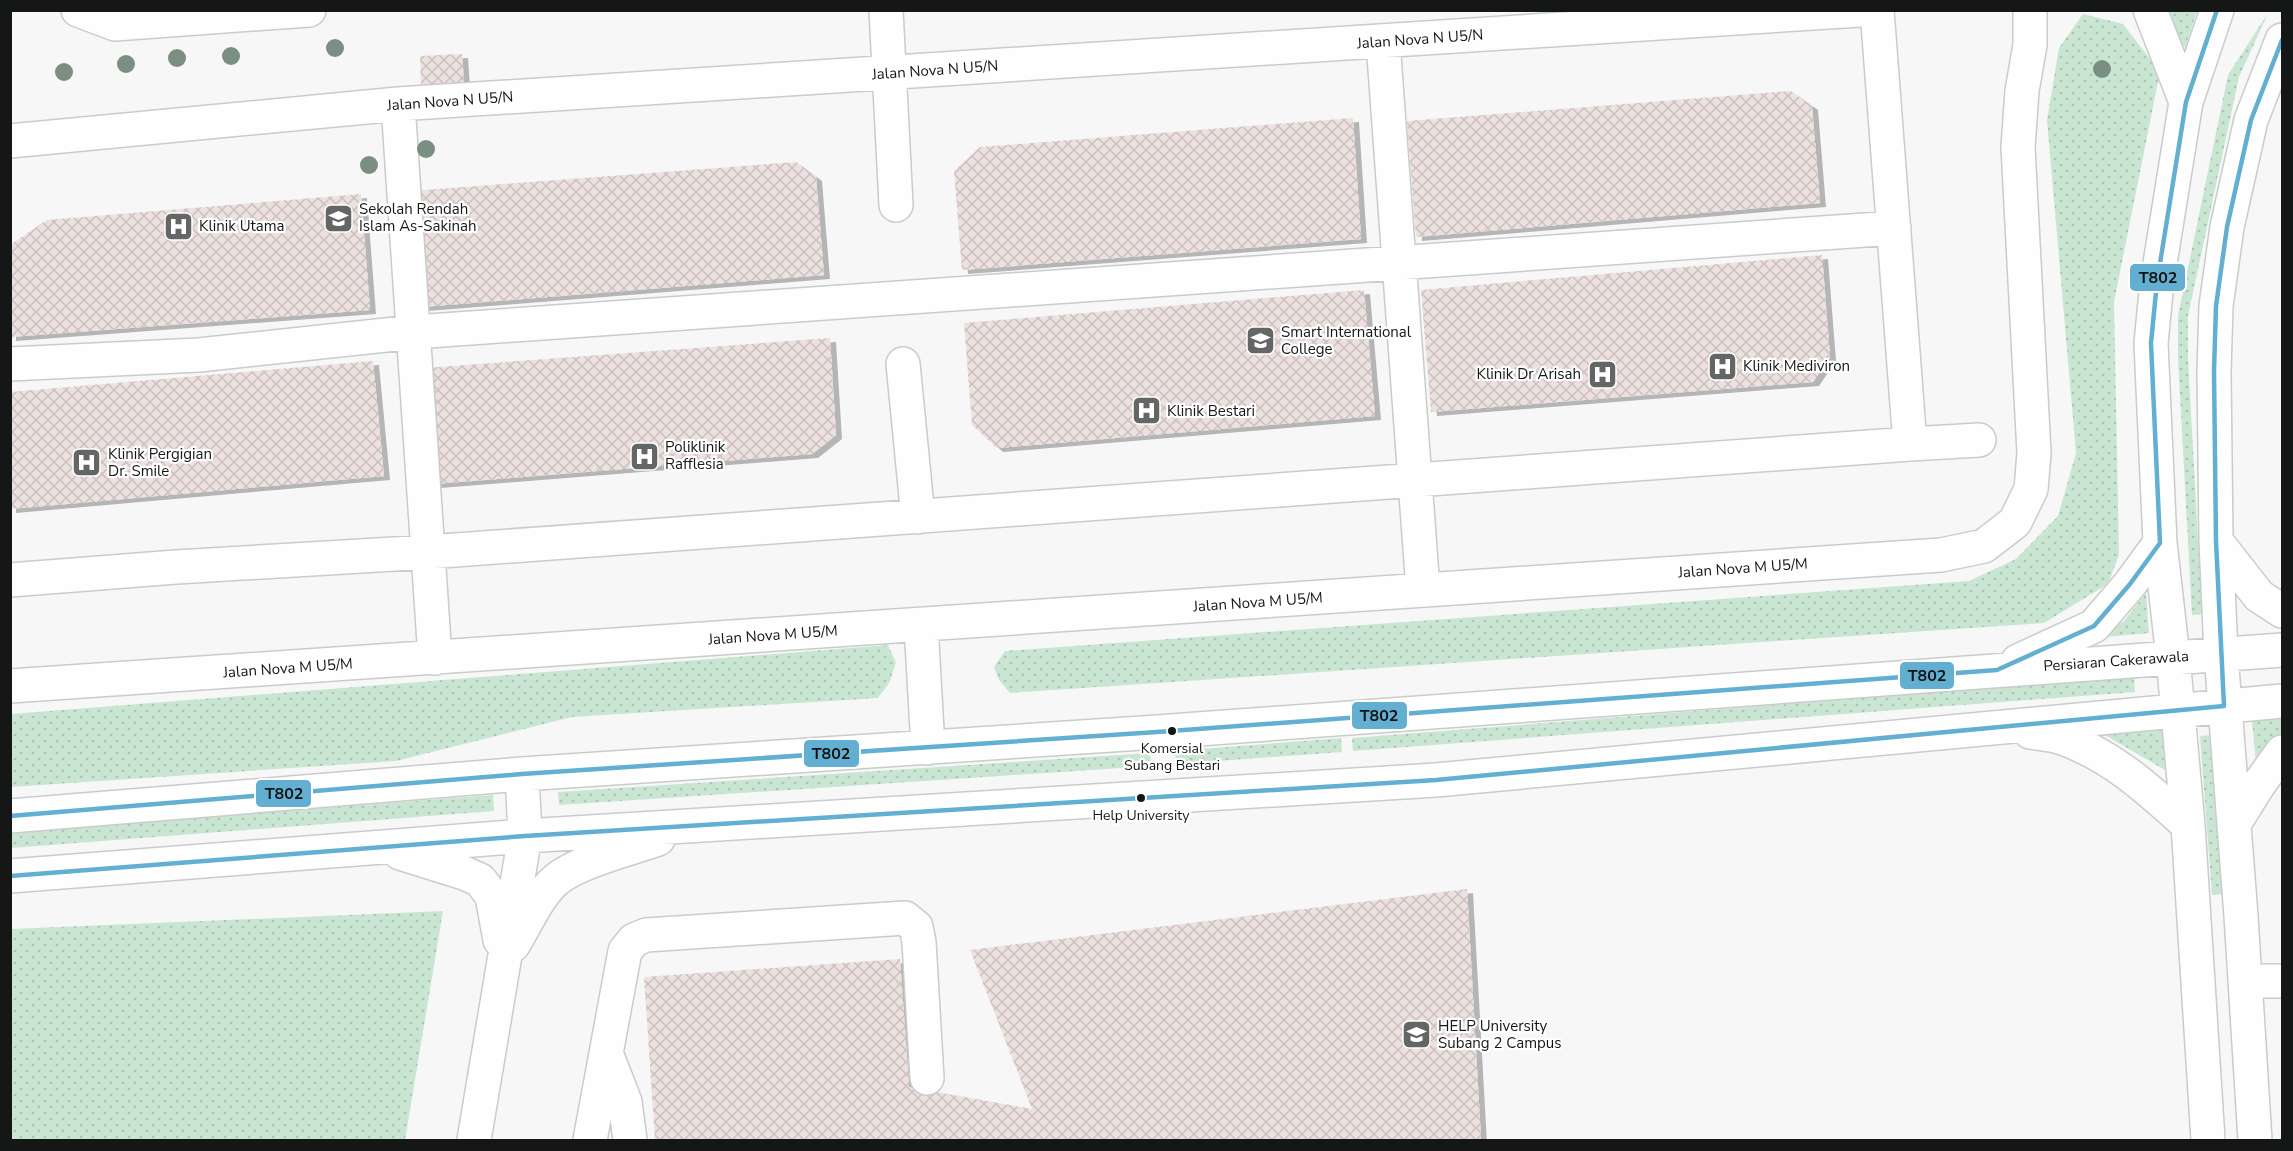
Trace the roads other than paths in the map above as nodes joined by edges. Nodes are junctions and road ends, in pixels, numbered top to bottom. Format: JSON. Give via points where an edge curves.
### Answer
{"nodes":[{"id":1,"x":78,"y":10,"type":"edge"},
{"id":2,"x":309,"y":10,"type":"edge"},
{"id":3,"x":886,"y":10,"type":"edge"},
{"id":4,"x":1860,"y":10,"type":"edge"},
{"id":5,"x":1877,"y":10,"type":"edge"},
{"id":6,"x":2030,"y":10,"type":"edge"},
{"id":7,"x":2052,"y":10,"type":"edge"},
{"id":8,"x":2151,"y":10,"type":"edge"},
{"id":9,"x":2217,"y":10,"type":"edge"},
{"id":10,"x":2283,"y":40,"type":"edge"},
{"id":11,"x":1383,"y":42,"type":"junction"},
{"id":12,"x":2030,"y":45,"type":"junction"},
{"id":13,"x":890,"y":73,"type":"junction"},
{"id":14,"x":2186,"y":102,"type":"junction"},
{"id":15,"x":398,"y":104,"type":"junction"},
{"id":16,"x":10,"y":141,"type":"edge"},
{"id":17,"x":896,"y":206,"type":"dead end"},
{"id":18,"x":1894,"y":228,"type":"junction"},
{"id":19,"x":1399,"y":263,"type":"junction"},
{"id":20,"x":414,"y":332,"type":"junction"},
{"id":21,"x":10,"y":364,"type":"edge"},
{"id":22,"x":903,"y":364,"type":"dead end"},
{"id":23,"x":1979,"y":440,"type":"dead end"},
{"id":24,"x":1910,"y":444,"type":"junction"},
{"id":25,"x":1415,"y":480,"type":"junction"},
{"id":26,"x":918,"y":517,"type":"junction"},
{"id":27,"x":2216,"y":542,"type":"junction"},
{"id":28,"x":2160,"y":543,"type":"junction"},
{"id":29,"x":428,"y":552,"type":"junction"},
{"id":30,"x":10,"y":580,"type":"edge"},
{"id":31,"x":1423,"y":590,"type":"junction"},
{"id":32,"x":2283,"y":611,"type":"edge"},
{"id":33,"x":921,"y":625,"type":"junction"},
{"id":34,"x":2283,"y":650,"type":"edge"},
{"id":35,"x":2221,"y":654,"type":"junction"},
{"id":36,"x":2173,"y":657,"type":"junction"},
{"id":37,"x":435,"y":658,"type":"junction"},
{"id":38,"x":1997,"y":670,"type":"junction"},
{"id":39,"x":10,"y":686,"type":"edge"},
{"id":40,"x":2283,"y":701,"type":"edge"},
{"id":41,"x":2224,"y":706,"type":"junction"},
{"id":42,"x":2177,"y":711,"type":"junction"},
{"id":43,"x":1999,"y":726,"type":"junction"},
{"id":44,"x":928,"y":747,"type":"junction"},
{"id":45,"x":2283,"y":752,"type":"edge"},
{"id":46,"x":522,"y":774,"type":"junction"},
{"id":47,"x":10,"y":816,"type":"edge"},
{"id":48,"x":2234,"y":824,"type":"junction"},
{"id":49,"x":2188,"y":825,"type":"junction"},
{"id":50,"x":697,"y":826,"type":"junction"},
{"id":51,"x":525,"y":836,"type":"junction"},
{"id":52,"x":384,"y":848,"type":"junction"},
{"id":53,"x":10,"y":876,"type":"edge"},
{"id":54,"x":2241,"y":916,"type":"junction"},
{"id":55,"x":2193,"y":919,"type":"junction"},
{"id":56,"x":504,"y":963,"type":"junction"},
{"id":57,"x":2246,"y":981,"type":"junction"},
{"id":58,"x":2283,"y":981,"type":"edge"},
{"id":59,"x":606,"y":1053,"type":"junction"},
{"id":60,"x":927,"y":1078,"type":"dead end"},
{"id":61,"x":474,"y":1140,"type":"edge"},
{"id":62,"x":591,"y":1140,"type":"edge"},
{"id":63,"x":630,"y":1140,"type":"edge"},
{"id":64,"x":2208,"y":1140,"type":"edge"},
{"id":65,"x":2255,"y":1140,"type":"edge"}],
"edges":[{"from":1,"to":2,"type":"street","via":[[115,24]]},
{"from":3,"to":13,"type":"street"},
{"from":4,"to":11,"type":"street","name":"Jalan Nova N U5/N"},
{"from":5,"to":18,"type":"street"},
{"from":6,"to":12,"type":"street"},
{"from":7,"to":12,"type":"street"},
{"from":8,"to":14,"type":"street"},
{"from":9,"to":14,"type":"street"},
{"from":10,"to":27,"type":"street","via":[[2251,120],[2227,227],[2214,371]]},
{"from":11,"to":13,"type":"street","name":"Jalan Nova N U5/N"},
{"from":11,"to":19,"type":"street"},
{"from":12,"to":31,"type":"street","name":"Jalan Nova M U5/M","via":[[2018,147],[2034,453],[2031,489],[2015,522],[1984,546],[1941,555]]},
{"from":13,"to":15,"type":"street","name":"Jalan Nova N U5/N"},
{"from":13,"to":17,"type":"street"},
{"from":14,"to":28,"type":"street","via":[[2151,343]]},
{"from":15,"to":16,"type":"street","name":"Jalan Nova N U5/N"},
{"from":15,"to":20,"type":"street"},
{"from":18,"to":19,"type":"street"},
{"from":18,"to":24,"type":"street"},
{"from":19,"to":20,"type":"street"},
{"from":19,"to":25,"type":"street"},
{"from":20,"to":21,"type":"street","via":[[199,355]]},
{"from":20,"to":29,"type":"street"},
{"from":22,"to":26,"type":"street"},
{"from":23,"to":24,"type":"street"},
{"from":24,"to":25,"type":"street"},
{"from":25,"to":26,"type":"street"},
{"from":25,"to":31,"type":"street"},
{"from":26,"to":29,"type":"street"},
{"from":27,"to":32,"type":"street","via":[[2259,596]]},
{"from":27,"to":35,"type":"street"},
{"from":28,"to":36,"type":"street"},
{"from":28,"to":38,"type":"street","via":[[2094,626]]},
{"from":29,"to":30,"type":"street"},
{"from":29,"to":37,"type":"street"},
{"from":31,"to":33,"type":"street","name":"Jalan Nova M U5/M"},
{"from":33,"to":37,"type":"street","name":"Jalan Nova M U5/M"},
{"from":33,"to":44,"type":"street"},
{"from":34,"to":35,"type":"street","name":"Persiaran Cakerawala"},
{"from":35,"to":36,"type":"street","name":"Persiaran Cakerawala"},
{"from":35,"to":41,"type":"street"},
{"from":36,"to":38,"type":"street","name":"Persiaran Cakerawala"},
{"from":36,"to":42,"type":"street"},
{"from":37,"to":39,"type":"street","name":"Jalan Nova M U5/M"},
{"from":38,"to":44,"type":"street","name":"Persiaran Cakerawala"},
{"from":40,"to":41,"type":"street"},
{"from":41,"to":42,"type":"street"},
{"from":41,"to":48,"type":"street"},
{"from":42,"to":43,"type":"street"},
{"from":42,"to":49,"type":"street"},
{"from":43,"to":49,"type":"street","via":[[2061,737],[2106,758]]},
{"from":43,"to":50,"type":"street","via":[[1436,780]]},
{"from":44,"to":46,"type":"street","name":"Persiaran Cakerawala"},
{"from":45,"to":48,"type":"street"},
{"from":46,"to":47,"type":"street","name":"Persiaran Cakerawala"},
{"from":46,"to":51,"type":"street"},
{"from":48,"to":54,"type":"street"},
{"from":49,"to":55,"type":"street"},
{"from":50,"to":51,"type":"street"},
{"from":50,"to":56,"type":"street","via":[[575,868],[557,879],[539,901]]},
{"from":51,"to":52,"type":"street"},
{"from":51,"to":56,"type":"street"},
{"from":52,"to":53,"type":"street"},
{"from":52,"to":56,"type":"street","via":[[480,880],[492,896]]},
{"from":54,"to":55,"type":"street"},
{"from":54,"to":57,"type":"street"},
{"from":55,"to":64,"type":"street"},
{"from":56,"to":61,"type":"street"},
{"from":57,"to":58,"type":"street"},
{"from":57,"to":65,"type":"street"},
{"from":59,"to":60,"type":"street","via":[[625,951],[634,940],[646,935],[905,918],[916,927],[919,942]]},
{"from":59,"to":62,"type":"street"},
{"from":59,"to":63,"type":"street","via":[[625,1102]]}]}
